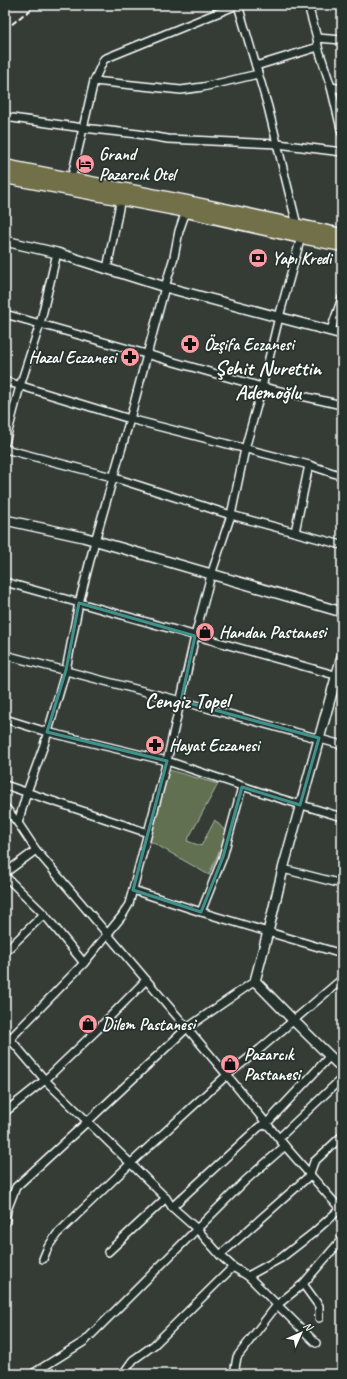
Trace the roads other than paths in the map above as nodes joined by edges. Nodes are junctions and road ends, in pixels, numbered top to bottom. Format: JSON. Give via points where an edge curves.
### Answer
{"nodes":[{"id":1,"x":237,"y":5,"type":"edge"},
{"id":2,"x":308,"y":5,"type":"edge"},
{"id":3,"x":317,"y":38,"type":"junction"},
{"id":4,"x":342,"y":40,"type":"edge"},
{"id":5,"x":318,"y":47,"type":"junction"},
{"id":6,"x":256,"y":66,"type":"junction"},
{"id":7,"x":258,"y":74,"type":"junction"},
{"id":8,"x":94,"y":81,"type":"junction"},
{"id":9,"x":331,"y":87,"type":"junction"},
{"id":10,"x":342,"y":89,"type":"edge"},
{"id":11,"x":5,"y":117,"type":"edge"},
{"id":12,"x":83,"y":128,"type":"junction"},
{"id":13,"x":342,"y":133,"type":"edge"},
{"id":14,"x":278,"y":144,"type":"junction"},
{"id":15,"x":342,"y":152,"type":"edge"},
{"id":16,"x":5,"y":166,"type":"edge"},
{"id":17,"x":5,"y":176,"type":"edge"},
{"id":18,"x":71,"y":180,"type":"junction"},
{"id":19,"x":121,"y":198,"type":"junction"},
{"id":20,"x":186,"y":210,"type":"junction"},
{"id":21,"x":298,"y":225,"type":"junction"},
{"id":22,"x":342,"y":235,"type":"edge"},
{"id":23,"x":301,"y":237,"type":"junction"},
{"id":24,"x":5,"y":241,"type":"edge"},
{"id":25,"x":342,"y":245,"type":"edge"},
{"id":26,"x":57,"y":253,"type":"junction"},
{"id":27,"x":107,"y":268,"type":"junction"},
{"id":28,"x":165,"y":287,"type":"junction"},
{"id":29,"x":342,"y":298,"type":"edge"},
{"id":30,"x":5,"y":314,"type":"edge"},
{"id":31,"x":279,"y":317,"type":"junction"},
{"id":32,"x":40,"y":324,"type":"junction"},
{"id":33,"x":331,"y":330,"type":"junction"},
{"id":34,"x":342,"y":334,"type":"edge"},
{"id":35,"x":146,"y":354,"type":"junction"},
{"id":36,"x":5,"y":381,"type":"edge"},
{"id":37,"x":20,"y":386,"type":"junction"},
{"id":38,"x":262,"y":387,"type":"junction"},
{"id":39,"x":342,"y":405,"type":"edge"},
{"id":40,"x":130,"y":419,"type":"junction"},
{"id":41,"x":5,"y":443,"type":"edge"},
{"id":42,"x":5,"y":449,"type":"edge"},
{"id":43,"x":245,"y":449,"type":"junction"},
{"id":44,"x":309,"y":465,"type":"junction"},
{"id":45,"x":342,"y":476,"type":"edge"},
{"id":46,"x":112,"y":477,"type":"junction"},
{"id":47,"x":231,"y":515,"type":"junction"},
{"id":48,"x":5,"y":520,"type":"edge"},
{"id":49,"x":296,"y":532,"type":"junction"},
{"id":50,"x":95,"y":541,"type":"junction"},
{"id":51,"x":342,"y":545,"type":"edge"},
{"id":52,"x":211,"y":575,"type":"junction"},
{"id":53,"x":5,"y":582,"type":"edge"},
{"id":54,"x":79,"y":603,"type":"junction"},
{"id":55,"x":342,"y":612,"type":"edge"},
{"id":56,"x":195,"y":636,"type":"junction"},
{"id":57,"x":342,"y":656,"type":"edge"},
{"id":58,"x":6,"y":658,"type":"edge"},
{"id":59,"x":66,"y":670,"type":"junction"},
{"id":60,"x":339,"y":676,"type":"edge"},
{"id":61,"x":181,"y":700,"type":"junction"},
{"id":62,"x":5,"y":719,"type":"edge"},
{"id":63,"x":47,"y":732,"type":"junction"},
{"id":64,"x":319,"y":738,"type":"junction"},
{"id":65,"x":342,"y":745,"type":"edge"},
{"id":66,"x":167,"y":761,"type":"junction"},
{"id":67,"x":5,"y":785,"type":"edge"},
{"id":68,"x":242,"y":787,"type":"junction"},
{"id":69,"x":27,"y":792,"type":"junction"},
{"id":70,"x":300,"y":805,"type":"junction"},
{"id":71,"x":5,"y":807,"type":"edge"},
{"id":72,"x":342,"y":817,"type":"edge"},
{"id":73,"x":18,"y":823,"type":"junction"},
{"id":74,"x":148,"y":833,"type":"junction"},
{"id":75,"x":36,"y":850,"type":"junction"},
{"id":76,"x":282,"y":869,"type":"junction"},
{"id":77,"x":5,"y":873,"type":"edge"},
{"id":78,"x":5,"y":876,"type":"edge"},
{"id":79,"x":342,"y":884,"type":"edge"},
{"id":80,"x":133,"y":890,"type":"junction"},
{"id":81,"x":201,"y":912,"type":"junction"},
{"id":82,"x":44,"y":914,"type":"junction"},
{"id":83,"x":268,"y":932,"type":"junction"},
{"id":84,"x":108,"y":935,"type":"junction"},
{"id":85,"x":5,"y":952,"type":"edge"},
{"id":86,"x":342,"y":954,"type":"edge"},
{"id":87,"x":84,"y":963,"type":"junction"},
{"id":88,"x":146,"y":980,"type":"junction"},
{"id":89,"x":342,"y":980,"type":"edge"},
{"id":90,"x":255,"y":981,"type":"junction"},
{"id":91,"x":293,"y":1020,"type":"junction"},
{"id":92,"x":187,"y":1028,"type":"junction"},
{"id":93,"x":7,"y":1038,"type":"edge"},
{"id":94,"x":330,"y":1056,"type":"junction"},
{"id":95,"x":342,"y":1068,"type":"edge"},
{"id":96,"x":227,"y":1075,"type":"junction"},
{"id":97,"x":342,"y":1078,"type":"edge"},
{"id":98,"x":45,"y":1080,"type":"junction"},
{"id":99,"x":5,"y":1112,"type":"edge"},
{"id":100,"x":87,"y":1122,"type":"junction"},
{"id":101,"x":267,"y":1123,"type":"junction"},
{"id":102,"x":342,"y":1136,"type":"edge"},
{"id":103,"x":279,"y":1138,"type":"junction"},
{"id":104,"x":285,"y":1146,"type":"junction"},
{"id":105,"x":130,"y":1164,"type":"junction"},
{"id":106,"x":309,"y":1176,"type":"junction"},
{"id":107,"x":166,"y":1198,"type":"junction"},
{"id":108,"x":172,"y":1207,"type":"junction"},
{"id":109,"x":341,"y":1210,"type":"edge"},
{"id":110,"x":5,"y":1223,"type":"edge"},
{"id":111,"x":197,"y":1229,"type":"junction"},
{"id":112,"x":342,"y":1239,"type":"edge"},
{"id":113,"x":108,"y":1252,"type":"dead end"},
{"id":114,"x":220,"y":1255,"type":"junction"},
{"id":115,"x":43,"y":1259,"type":"dead end"},
{"id":116,"x":233,"y":1267,"type":"junction"},
{"id":117,"x":248,"y":1276,"type":"junction"},
{"id":118,"x":303,"y":1284,"type":"junction"},
{"id":119,"x":277,"y":1305,"type":"junction"},
{"id":120,"x":319,"y":1318,"type":"dead end"},
{"id":121,"x":316,"y":1343,"type":"dead end"},
{"id":122,"x":32,"y":1374,"type":"edge"},
{"id":123,"x":123,"y":1374,"type":"edge"},
{"id":124,"x":234,"y":1374,"type":"edge"}],
"edges":[{"from":1,"to":6,"type":"street"},
{"from":1,"to":8,"type":"street","via":[[104,59]]},
{"from":2,"to":3,"type":"street"},
{"from":3,"to":4,"type":"street"},
{"from":3,"to":5,"type":"street"},
{"from":5,"to":6,"type":"street"},
{"from":5,"to":9,"type":"street"},
{"from":6,"to":7,"type":"street"},
{"from":7,"to":8,"type":"street","via":[[181,90]]},
{"from":7,"to":14,"type":"street"},
{"from":8,"to":12,"type":"street"},
{"from":9,"to":10,"type":"street"},
{"from":9,"to":13,"type":"street"},
{"from":11,"to":12,"type":"street"},
{"from":12,"to":14,"type":"street","via":[[168,139]]},
{"from":12,"to":18,"type":"street"},
{"from":14,"to":15,"type":"street"},
{"from":14,"to":21,"type":"street"},
{"from":16,"to":18,"type":"highway"},
{"from":17,"to":19,"type":"highway"},
{"from":18,"to":21,"type":"highway"},
{"from":19,"to":20,"type":"highway"},
{"from":19,"to":27,"type":"street"},
{"from":20,"to":23,"type":"highway"},
{"from":20,"to":28,"type":"street"},
{"from":21,"to":22,"type":"highway"},
{"from":23,"to":25,"type":"highway"},
{"from":23,"to":31,"type":"street"},
{"from":24,"to":26,"type":"street"},
{"from":26,"to":27,"type":"street"},
{"from":26,"to":32,"type":"street"},
{"from":27,"to":28,"type":"street"},
{"from":28,"to":31,"type":"street"},
{"from":28,"to":35,"type":"street"},
{"from":29,"to":33,"type":"street"},
{"from":30,"to":32,"type":"street"},
{"from":31,"to":33,"type":"street"},
{"from":31,"to":38,"type":"street"},
{"from":32,"to":35,"type":"street"},
{"from":32,"to":37,"type":"street"},
{"from":33,"to":34,"type":"street"},
{"from":35,"to":38,"type":"street"},
{"from":35,"to":40,"type":"street"},
{"from":36,"to":37,"type":"street"},
{"from":37,"to":40,"type":"street"},
{"from":37,"to":41,"type":"street"},
{"from":38,"to":39,"type":"street"},
{"from":38,"to":43,"type":"street"},
{"from":40,"to":43,"type":"street"},
{"from":40,"to":46,"type":"street"},
{"from":42,"to":46,"type":"street"},
{"from":43,"to":44,"type":"street"},
{"from":43,"to":47,"type":"street"},
{"from":44,"to":45,"type":"street"},
{"from":44,"to":49,"type":"street"},
{"from":46,"to":47,"type":"street"},
{"from":46,"to":50,"type":"street"},
{"from":47,"to":49,"type":"street"},
{"from":47,"to":52,"type":"street"},
{"from":48,"to":50,"type":"street"},
{"from":49,"to":51,"type":"street"},
{"from":50,"to":52,"type":"street"},
{"from":50,"to":54,"type":"street"},
{"from":52,"to":55,"type":"street"},
{"from":52,"to":56,"type":"street"},
{"from":53,"to":54,"type":"street"},
{"from":54,"to":56,"type":"street"},
{"from":54,"to":59,"type":"street"},
{"from":56,"to":60,"type":"street"},
{"from":56,"to":61,"type":"street"},
{"from":57,"to":60,"type":"street"},
{"from":58,"to":59,"type":"street"},
{"from":59,"to":61,"type":"street"},
{"from":59,"to":63,"type":"street"},
{"from":60,"to":64,"type":"street"},
{"from":61,"to":64,"type":"street"},
{"from":61,"to":66,"type":"street"},
{"from":62,"to":63,"type":"street"},
{"from":63,"to":66,"type":"street"},
{"from":63,"to":69,"type":"street"},
{"from":64,"to":65,"type":"street"},
{"from":64,"to":70,"type":"street"},
{"from":66,"to":68,"type":"street"},
{"from":66,"to":74,"type":"street"},
{"from":67,"to":69,"type":"street"},
{"from":68,"to":70,"type":"street"},
{"from":68,"to":81,"type":"street","via":[[223,857]]},
{"from":69,"to":73,"type":"street"},
{"from":69,"to":74,"type":"street"},
{"from":70,"to":72,"type":"street"},
{"from":70,"to":76,"type":"street"},
{"from":71,"to":73,"type":"street"},
{"from":73,"to":75,"type":"street"},
{"from":74,"to":80,"type":"street"},
{"from":75,"to":77,"type":"street"},
{"from":75,"to":84,"type":"street"},
{"from":76,"to":79,"type":"street"},
{"from":76,"to":83,"type":"street"},
{"from":78,"to":82,"type":"street"},
{"from":80,"to":81,"type":"street"},
{"from":80,"to":84,"type":"street","via":[[129,904]]},
{"from":81,"to":83,"type":"street"},
{"from":82,"to":85,"type":"street"},
{"from":82,"to":87,"type":"street"},
{"from":83,"to":86,"type":"street"},
{"from":83,"to":90,"type":"street"},
{"from":84,"to":87,"type":"street"},
{"from":84,"to":88,"type":"street"},
{"from":87,"to":93,"type":"street"},
{"from":88,"to":92,"type":"street"},
{"from":88,"to":98,"type":"street"},
{"from":89,"to":91,"type":"street"},
{"from":90,"to":91,"type":"street"},
{"from":90,"to":92,"type":"street"},
{"from":91,"to":94,"type":"street"},
{"from":91,"to":96,"type":"street"},
{"from":92,"to":96,"type":"street"},
{"from":92,"to":100,"type":"street"},
{"from":93,"to":98,"type":"street"},
{"from":94,"to":95,"type":"street"},
{"from":94,"to":101,"type":"street"},
{"from":96,"to":101,"type":"street"},
{"from":96,"to":105,"type":"street"},
{"from":97,"to":103,"type":"street"},
{"from":98,"to":99,"type":"street"},
{"from":98,"to":100,"type":"street"},
{"from":100,"to":105,"type":"street"},
{"from":100,"to":110,"type":"street","via":[[16,1187]]},
{"from":101,"to":103,"type":"street"},
{"from":101,"to":108,"type":"street","via":[[259,1127]]},
{"from":102,"to":106,"type":"street","via":[[314,1162]]},
{"from":103,"to":104,"type":"street"},
{"from":104,"to":106,"type":"street"},
{"from":104,"to":111,"type":"street","via":[[246,1180]]},
{"from":105,"to":107,"type":"street"},
{"from":105,"to":115,"type":"street","via":[[57,1234]]},
{"from":106,"to":109,"type":"street"},
{"from":106,"to":114,"type":"street"},
{"from":107,"to":108,"type":"street"},
{"from":107,"to":113,"type":"street"},
{"from":108,"to":111,"type":"street"},
{"from":109,"to":117,"type":"street","via":[[281,1258]]},
{"from":111,"to":114,"type":"street"},
{"from":111,"to":122,"type":"street","via":[[85,1341]]},
{"from":112,"to":118,"type":"street"},
{"from":114,"to":116,"type":"street"},
{"from":116,"to":117,"type":"street"},
{"from":116,"to":123,"type":"street","via":[[154,1345],[133,1360]]},
{"from":117,"to":119,"type":"street"},
{"from":118,"to":119,"type":"street"},
{"from":118,"to":120,"type":"street","via":[[318,1306]]},
{"from":119,"to":121,"type":"street"},
{"from":119,"to":124,"type":"street","via":[[237,1357]]}]}
